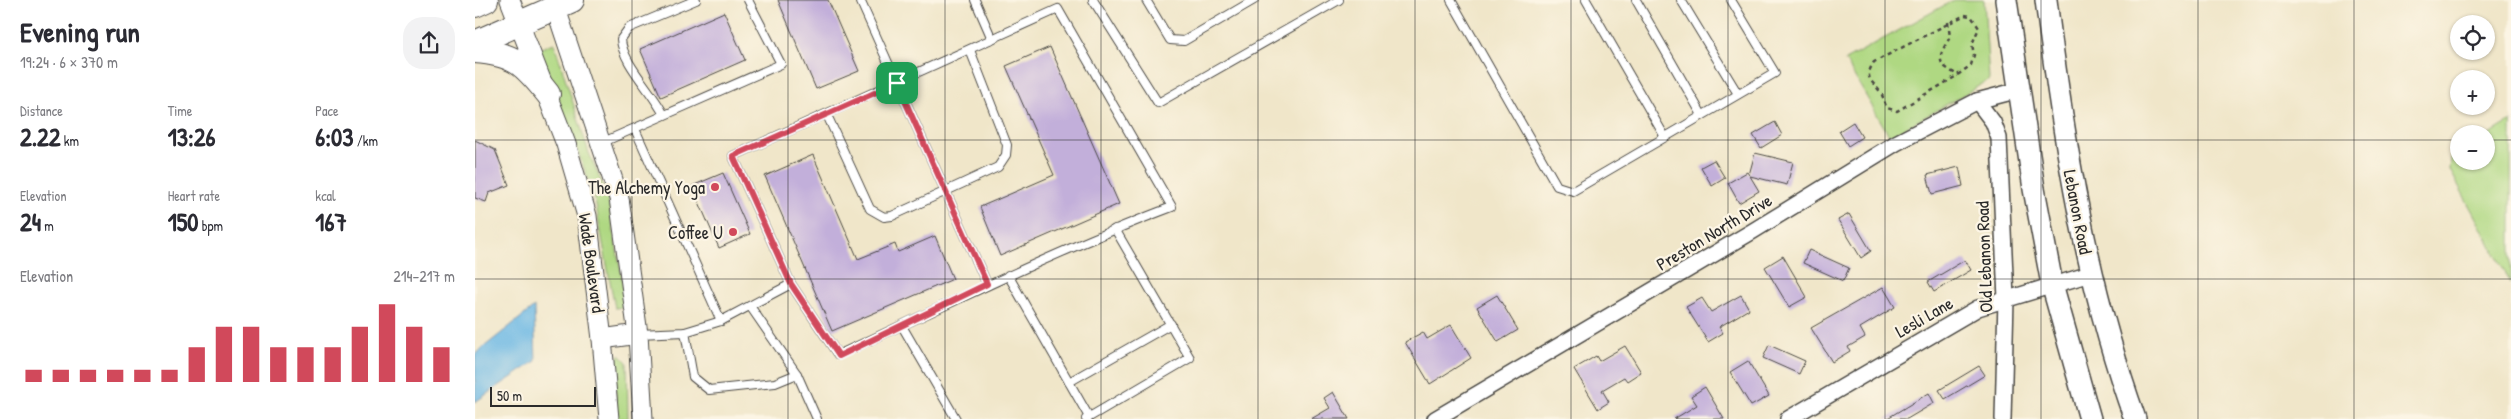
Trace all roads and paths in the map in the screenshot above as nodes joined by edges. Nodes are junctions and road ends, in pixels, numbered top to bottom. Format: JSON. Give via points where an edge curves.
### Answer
{"nodes":[{"id":1,"x":487,"y":0,"type":"edge"},
{"id":2,"x":510,"y":0,"type":"edge"},
{"id":3,"x":671,"y":0,"type":"edge"},
{"id":4,"x":696,"y":0,"type":"edge"},
{"id":5,"x":748,"y":0,"type":"edge"},
{"id":6,"x":860,"y":0,"type":"edge"},
{"id":7,"x":975,"y":0,"type":"edge"},
{"id":8,"x":1093,"y":0,"type":"edge"},
{"id":9,"x":1146,"y":0,"type":"edge"},
{"id":10,"x":1255,"y":0,"type":"edge"},
{"id":11,"x":1339,"y":0,"type":"edge"},
{"id":12,"x":1451,"y":0,"type":"edge"},
{"id":13,"x":1586,"y":0,"type":"edge"},
{"id":14,"x":1636,"y":0,"type":"edge"},
{"id":15,"x":1681,"y":0,"type":"edge"},
{"id":16,"x":1731,"y":0,"type":"edge"},
{"id":17,"x":2006,"y":0,"type":"edge"},
{"id":18,"x":2046,"y":0,"type":"edge"},
{"id":19,"x":560,"y":2,"type":"edge"},
{"id":20,"x":475,"y":5,"type":"edge"},
{"id":21,"x":674,"y":9,"type":"junction"},
{"id":22,"x":1948,"y":22,"type":"junction"},
{"id":23,"x":519,"y":23,"type":"junction"},
{"id":24,"x":992,"y":40,"type":"junction"},
{"id":25,"x":475,"y":42,"type":"edge"},
{"id":26,"x":970,"y":50,"type":"junction"},
{"id":27,"x":475,"y":52,"type":"edge"},
{"id":28,"x":1958,"y":76,"type":"junction"},
{"id":29,"x":897,"y":83,"type":"junction"},
{"id":30,"x":2019,"y":90,"type":"junction"},
{"id":31,"x":548,"y":94,"type":"junction"},
{"id":32,"x":1738,"y":94,"type":"junction"},
{"id":33,"x":1977,"y":101,"type":"junction"},
{"id":34,"x":665,"y":115,"type":"junction"},
{"id":35,"x":827,"y":115,"type":"junction"},
{"id":36,"x":1702,"y":115,"type":"junction"},
{"id":37,"x":635,"y":129,"type":"junction"},
{"id":38,"x":1665,"y":137,"type":"junction"},
{"id":39,"x":599,"y":143,"type":"junction"},
{"id":40,"x":945,"y":191,"type":"junction"},
{"id":41,"x":1115,"y":229,"type":"junction"},
{"id":42,"x":2090,"y":274,"type":"junction"},
{"id":43,"x":1008,"y":275,"type":"junction"},
{"id":44,"x":791,"y":284,"type":"junction"},
{"id":45,"x":987,"y":284,"type":"junction"},
{"id":46,"x":2052,"y":284,"type":"junction"},
{"id":47,"x":2006,"y":299,"type":"junction"},
{"id":48,"x":750,"y":306,"type":"junction"},
{"id":49,"x":721,"y":321,"type":"junction"},
{"id":50,"x":1171,"y":324,"type":"junction"},
{"id":51,"x":902,"y":326,"type":"junction"},
{"id":52,"x":685,"y":332,"type":"junction"},
{"id":53,"x":638,"y":334,"type":"junction"},
{"id":54,"x":602,"y":339,"type":"junction"},
{"id":55,"x":797,"y":374,"type":"junction"},
{"id":56,"x":1069,"y":382,"type":"junction"},
{"id":57,"x":1088,"y":418,"type":"edge"},
{"id":58,"x":609,"y":419,"type":"edge"},
{"id":59,"x":643,"y":419,"type":"edge"},
{"id":60,"x":817,"y":419,"type":"edge"},
{"id":61,"x":956,"y":419,"type":"edge"},
{"id":62,"x":1435,"y":419,"type":"edge"},
{"id":63,"x":1788,"y":419,"type":"edge"},
{"id":64,"x":2003,"y":419,"type":"edge"},
{"id":65,"x":2091,"y":419,"type":"edge"},
{"id":66,"x":2135,"y":419,"type":"edge"}],
"edges":[{"from":1,"to":20,"type":"main road"},
{"from":2,"to":23,"type":"street","name":"Wade Boulevard"},
{"from":3,"to":21,"type":"lane"},
{"from":4,"to":21,"type":"lane"},
{"from":5,"to":34,"type":"lane","via":[[781,64]]},
{"from":6,"to":29,"type":"lane"},
{"from":7,"to":24,"type":"lane"},
{"from":8,"to":11,"type":"lane","via":[[1158,103]]},
{"from":9,"to":10,"type":"lane","via":[[1170,40],[1184,41]]},
{"from":12,"to":38,"type":"lane","via":[[1557,186],[1573,191]]},
{"from":13,"to":38,"type":"lane"},
{"from":14,"to":36,"type":"lane"},
{"from":15,"to":32,"type":"lane"},
{"from":16,"to":32,"type":"lane","via":[[1775,73]]},
{"from":17,"to":30,"type":"main road"},
{"from":18,"to":42,"type":"main road","name":"Lebanon Road","via":[[2071,180]]},
{"from":19,"to":23,"type":"main road"},
{"from":19,"to":39,"type":"street","name":"Wade Boulevard"},
{"from":21,"to":34,"type":"lane","via":[[629,28],[621,39],[623,54]]},
{"from":22,"to":28,"type":"path","via":[[1950,38],[1942,49],[1941,58],[1946,68]]},
{"from":22,"to":28,"type":"path","via":[[1959,16],[1971,16],[1979,28],[1972,44],[1971,66]]},
{"from":22,"to":28,"type":"path","via":[[1874,62],[1869,77],[1887,108],[1897,111]]},
{"from":23,"to":25,"type":"main road"},
{"from":23,"to":31,"type":"street","name":"Wade Boulevard"},
{"from":24,"to":26,"type":"lane"},
{"from":24,"to":41,"type":"lane","via":[[1058,9],[1172,207]]},
{"from":26,"to":29,"type":"lane"},
{"from":26,"to":40,"type":"lane","via":[[1007,145],[1006,155],[998,167]]},
{"from":27,"to":31,"type":"main road","via":[[492,52],[512,58],[526,67]]},
{"from":29,"to":35,"type":"lane"},
{"from":29,"to":40,"type":"lane"},
{"from":30,"to":33,"type":"street","name":"Preston North Drive"},
{"from":30,"to":46,"type":"main road"},
{"from":31,"to":54,"type":"street","name":"Wade Boulevard","via":[[587,216]]},
{"from":32,"to":36,"type":"lane"},
{"from":33,"to":47,"type":"street","name":"Old Lebanon Road","via":[[1993,122],[1999,138]]},
{"from":33,"to":62,"type":"street","name":"Preston North Drive","via":[[1896,143]]},
{"from":34,"to":37,"type":"lane"},
{"from":35,"to":40,"type":"lane","via":[[870,209],[877,215],[892,216]]},
{"from":35,"to":44,"type":"lane","via":[[733,156]]},
{"from":36,"to":38,"type":"lane"},
{"from":37,"to":39,"type":"lane"},
{"from":37,"to":49,"type":"lane"},
{"from":39,"to":53,"type":"street","name":"Wade Boulevard","via":[[619,198]]},
{"from":40,"to":45,"type":"lane"},
{"from":41,"to":43,"type":"lane"},
{"from":41,"to":50,"type":"lane"},
{"from":42,"to":46,"type":"street","name":"Lesli Lane"},
{"from":42,"to":66,"type":"main road","name":"Lebanon Road"},
{"from":43,"to":45,"type":"lane"},
{"from":43,"to":56,"type":"lane"},
{"from":44,"to":48,"type":"lane"},
{"from":44,"to":51,"type":"lane","via":[[839,356]]},
{"from":45,"to":51,"type":"lane"},
{"from":46,"to":47,"type":"street","name":"Lesli Lane"},
{"from":46,"to":65,"type":"main road"},
{"from":47,"to":63,"type":"street","name":"Lesli Lane","via":[[1978,308]]},
{"from":47,"to":64,"type":"street","name":"Old Lebanon Road"},
{"from":48,"to":49,"type":"lane"},
{"from":48,"to":55,"type":"lane"},
{"from":49,"to":52,"type":"lane"},
{"from":50,"to":56,"type":"lane"},
{"from":50,"to":57,"type":"lane","via":[[1190,358]]},
{"from":51,"to":61,"type":"lane"},
{"from":52,"to":53,"type":"lane"},
{"from":52,"to":55,"type":"lane","via":[[693,377],[709,390],[775,383]]},
{"from":53,"to":54,"type":"street"},
{"from":53,"to":59,"type":"street","name":"Wade Boulevard"},
{"from":54,"to":58,"type":"street","name":"Wade Boulevard"},
{"from":55,"to":60,"type":"lane"},
{"from":56,"to":57,"type":"lane"}]}
